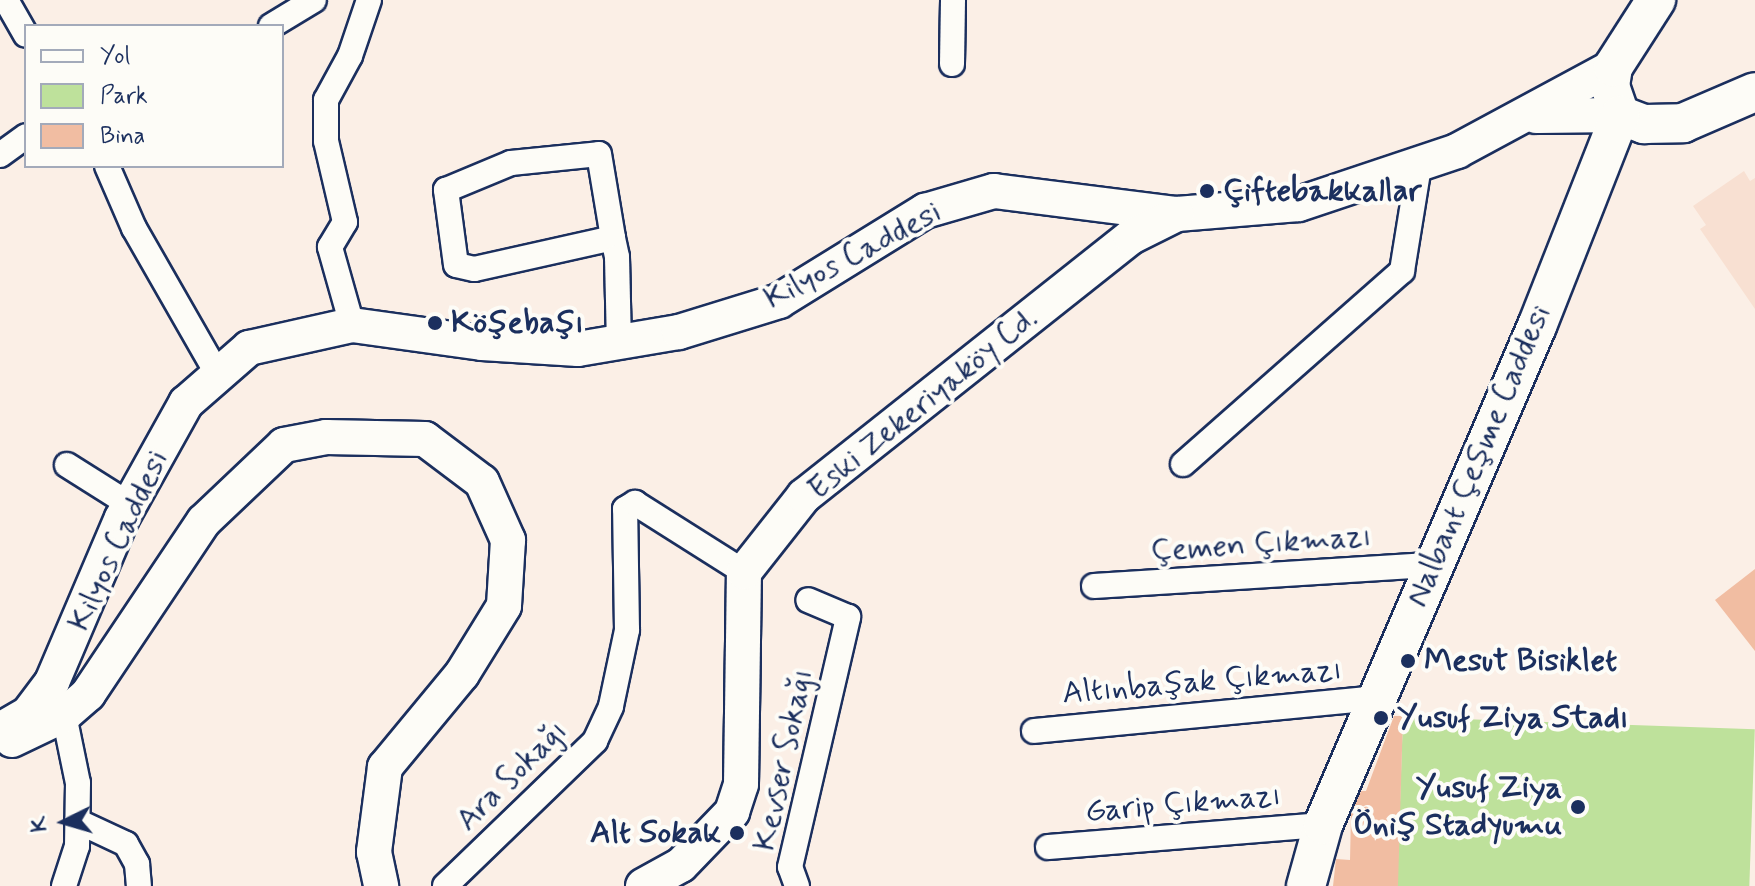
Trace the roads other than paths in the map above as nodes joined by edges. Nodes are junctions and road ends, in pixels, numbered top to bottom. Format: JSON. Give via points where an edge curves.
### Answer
{"nodes":[{"id":1,"x":6,"y":0,"type":"edge"},
{"id":2,"x":314,"y":0,"type":"edge"},
{"id":3,"x":369,"y":0,"type":"edge"},
{"id":4,"x":953,"y":0,"type":"edge"},
{"id":5,"x":1656,"y":0,"type":"edge"},
{"id":6,"x":274,"y":24,"type":"edge"},
{"id":7,"x":24,"y":32,"type":"edge"},
{"id":8,"x":952,"y":64,"type":"dead end"},
{"id":9,"x":1613,"y":67,"type":"junction"},
{"id":10,"x":1755,"y":92,"type":"edge"},
{"id":11,"x":1620,"y":115,"type":"junction"},
{"id":12,"x":1528,"y":116,"type":"junction"},
{"id":13,"x":24,"y":137,"type":"edge"},
{"id":14,"x":0,"y":155,"type":"edge"},
{"id":15,"x":1419,"y":166,"type":"junction"},
{"id":16,"x":108,"y":168,"type":"edge"},
{"id":17,"x":1177,"y":214,"type":"junction"},
{"id":18,"x":613,"y":238,"type":"junction"},
{"id":19,"x":352,"y":325,"type":"junction"},
{"id":20,"x":619,"y":342,"type":"junction"},
{"id":21,"x":217,"y":373,"type":"junction"},
{"id":22,"x":1183,"y":464,"type":"dead end"},
{"id":23,"x":67,"y":465,"type":"dead end"},
{"id":24,"x":129,"y":504,"type":"junction"},
{"id":25,"x":1432,"y":565,"type":"junction"},
{"id":26,"x":744,"y":572,"type":"junction"},
{"id":27,"x":1094,"y":586,"type":"dead end"},
{"id":28,"x":808,"y":600,"type":"dead end"},
{"id":29,"x":1376,"y":698,"type":"junction"},
{"id":30,"x":64,"y":715,"type":"junction"},
{"id":31,"x":0,"y":730,"type":"edge"},
{"id":32,"x":1034,"y":731,"type":"dead end"},
{"id":33,"x":0,"y":742,"type":"edge"},
{"id":34,"x":77,"y":821,"type":"junction"},
{"id":35,"x":1323,"y":825,"type":"junction"},
{"id":36,"x":1048,"y":847,"type":"dead end"},
{"id":37,"x":379,"y":884,"type":"edge"},
{"id":38,"x":64,"y":886,"type":"edge"},
{"id":39,"x":139,"y":886,"type":"edge"},
{"id":40,"x":445,"y":886,"type":"edge"},
{"id":41,"x":643,"y":886,"type":"edge"},
{"id":42,"x":797,"y":886,"type":"edge"},
{"id":43,"x":1306,"y":886,"type":"edge"}],
"edges":[{"from":1,"to":7,"type":"street"},
{"from":2,"to":6,"type":"street"},
{"from":3,"to":19,"type":"street","via":[[350,56],[326,100],[326,141],[345,222],[330,247]]},
{"from":4,"to":8,"type":"street"},
{"from":5,"to":9,"type":"main road"},
{"from":9,"to":11,"type":"main road","via":[[1610,86]]},
{"from":9,"to":12,"type":"street","name":"Kilyos Caddesi"},
{"from":10,"to":11,"type":"main road","via":[[1683,123],[1644,124]]},
{"from":11,"to":12,"type":"street"},
{"from":11,"to":25,"type":"main road","name":"Nalbant Çeşme Caddesi","via":[[1537,326]]},
{"from":12,"to":15,"type":"street","name":"Kilyos Caddesi"},
{"from":13,"to":14,"type":"street"},
{"from":15,"to":17,"type":"street","name":"Kilyos Caddesi","via":[[1299,204]]},
{"from":15,"to":22,"type":"street","via":[[1402,271]]},
{"from":16,"to":21,"type":"street","via":[[134,228]]},
{"from":17,"to":20,"type":"street","name":"Kilyos Caddesi","via":[[994,191],[925,211],[779,301],[679,332]]},
{"from":17,"to":26,"type":"street","name":"Eski Zekeriyaköy Cd.","via":[[1131,237],[804,496]]},
{"from":18,"to":18,"type":"street","via":[[599,154],[511,163],[446,190],[456,265],[474,269]]},
{"from":18,"to":20,"type":"street"},
{"from":19,"to":20,"type":"street","name":"Kilyos Caddesi","via":[[495,344],[578,349]]},
{"from":19,"to":21,"type":"street","name":"Kilyos Caddesi","via":[[249,348]]},
{"from":21,"to":24,"type":"street","name":"Kilyos Caddesi","via":[[186,403]]},
{"from":23,"to":24,"type":"street"},
{"from":24,"to":31,"type":"street","name":"Kilyos Caddesi","via":[[52,682],[28,714]]},
{"from":25,"to":27,"type":"street","name":"Çemen Çıkmazı"},
{"from":25,"to":29,"type":"main road","name":"Nalbant Çeşme Caddesi"},
{"from":26,"to":40,"type":"street","name":"Ara Sokağı","via":[[635,503],[625,509],[627,630],[611,706],[595,741]]},
{"from":26,"to":41,"type":"street","via":[[741,784],[732,812],[681,865]]},
{"from":28,"to":42,"type":"street","name":"Kevser Sokağı","via":[[848,617],[790,867]]},
{"from":29,"to":32,"type":"street","name":"Altınbaşak Çıkmazı"},
{"from":29,"to":35,"type":"main road","name":"Nalbant Çeşme Caddesi"},
{"from":30,"to":33,"type":"street"},
{"from":30,"to":34,"type":"street","via":[[78,783]]},
{"from":30,"to":37,"type":"street","via":[[88,694],[204,521],[284,445],[326,437],[425,439],[482,482],[508,540],[504,606],[462,674],[385,767],[374,852]]},
{"from":34,"to":38,"type":"street","via":[[77,846]]},
{"from":34,"to":39,"type":"street","via":[[126,844],[137,864]]},
{"from":35,"to":36,"type":"street","name":"Garip Çıkmazı"},
{"from":35,"to":43,"type":"main road","name":"Nalbant Çeşme Caddesi"}]}
